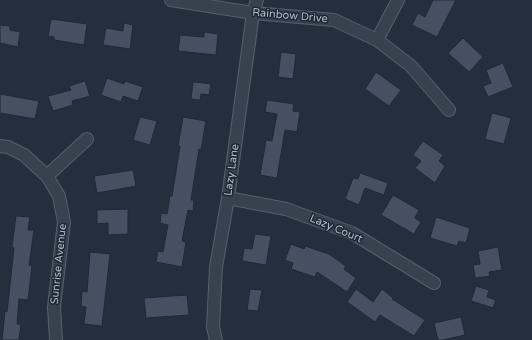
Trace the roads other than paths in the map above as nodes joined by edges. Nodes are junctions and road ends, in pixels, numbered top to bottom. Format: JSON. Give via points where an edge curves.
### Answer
{"nodes":[{"id":1,"x":171,"y":0,"type":"edge"},
{"id":2,"x":257,"y":0,"type":"edge"},
{"id":3,"x":398,"y":0,"type":"edge"},
{"id":4,"x":253,"y":13,"type":"junction"},
{"id":5,"x":377,"y":40,"type":"junction"},
{"id":6,"x":448,"y":110,"type":"dead end"},
{"id":7,"x":87,"y":139,"type":"dead end"},
{"id":8,"x":0,"y":146,"type":"edge"},
{"id":9,"x":47,"y":176,"type":"junction"},
{"id":10,"x":228,"y":198,"type":"junction"},
{"id":11,"x":434,"y":283,"type":"dead end"},
{"id":12,"x":56,"y":340,"type":"edge"},
{"id":13,"x":216,"y":340,"type":"edge"}],
"edges":[{"from":1,"to":4,"type":"street","name":"Rainbow Drive"},
{"from":2,"to":4,"type":"street","name":"Lazy Lane"},
{"from":3,"to":5,"type":"street"},
{"from":4,"to":5,"type":"street","name":"Rainbow Drive","via":[[334,20]]},
{"from":4,"to":10,"type":"street","name":"Lazy Lane"},
{"from":5,"to":6,"type":"street","name":"Rainbow Drive","via":[[411,66]]},
{"from":7,"to":9,"type":"street"},
{"from":8,"to":9,"type":"street","name":"Sunrise Avenue","via":[[24,155]]},
{"from":9,"to":12,"type":"street","name":"Sunrise Avenue","via":[[59,196],[64,222],[54,307]]},
{"from":10,"to":11,"type":"street","name":"Lazy Court","via":[[286,209],[352,233]]},
{"from":10,"to":13,"type":"street","name":"Lazy Lane","via":[[216,266],[212,327]]}]}
